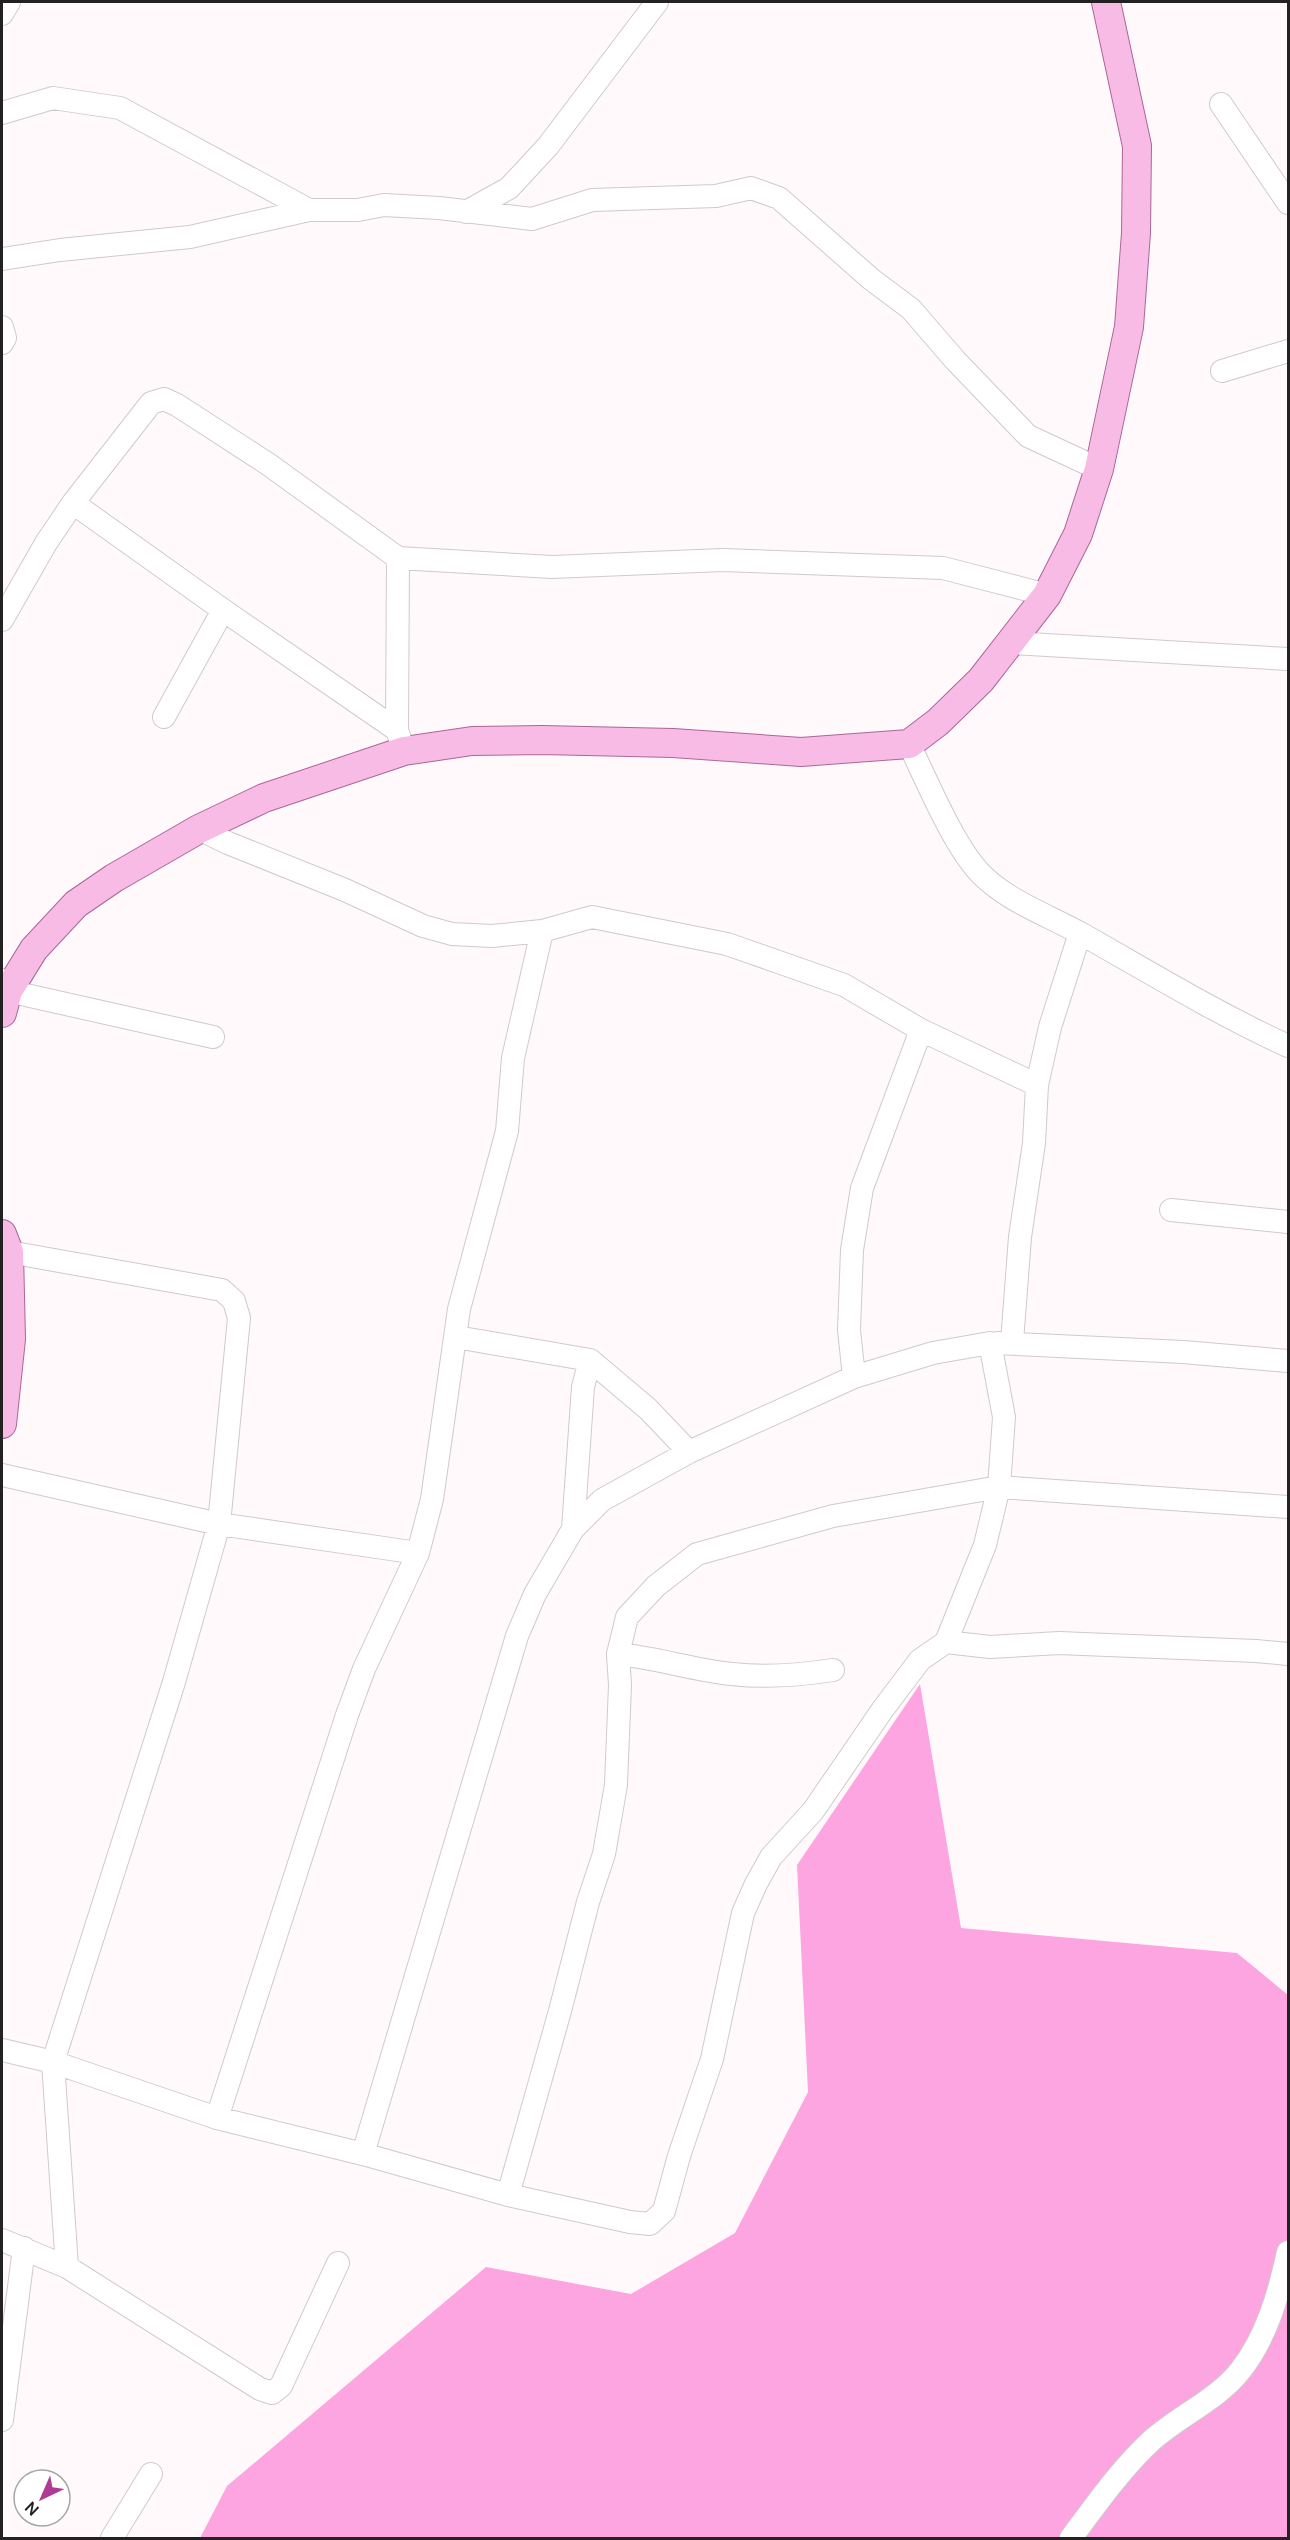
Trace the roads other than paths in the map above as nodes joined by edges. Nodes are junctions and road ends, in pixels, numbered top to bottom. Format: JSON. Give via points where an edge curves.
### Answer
{"nodes":[{"id":1,"x":9,"y":2,"type":"edge"},
{"id":2,"x":657,"y":2,"type":"edge"},
{"id":3,"x":1106,"y":2,"type":"edge"},
{"id":4,"x":2,"y":14,"type":"edge"},
{"id":5,"x":1221,"y":104,"type":"dead end"},
{"id":6,"x":2,"y":113,"type":"edge"},
{"id":7,"x":1288,"y":203,"type":"edge"},
{"id":8,"x":309,"y":210,"type":"junction"},
{"id":9,"x":466,"y":212,"type":"junction"},
{"id":10,"x":2,"y":259,"type":"edge"},
{"id":11,"x":2,"y":327,"type":"edge"},
{"id":12,"x":2,"y":343,"type":"edge"},
{"id":13,"x":1288,"y":357,"type":"edge"},
{"id":14,"x":1222,"y":371,"type":"dead end"},
{"id":15,"x":1099,"y":469,"type":"junction"},
{"id":16,"x":73,"y":503,"type":"junction"},
{"id":17,"x":398,"y":558,"type":"junction"},
{"id":18,"x":1047,"y":595,"type":"junction"},
{"id":19,"x":223,"y":610,"type":"junction"},
{"id":20,"x":2,"y":620,"type":"edge"},
{"id":21,"x":1011,"y":643,"type":"junction"},
{"id":22,"x":1288,"y":659,"type":"edge"},
{"id":23,"x":164,"y":717,"type":"dead end"},
{"id":24,"x":400,"y":741,"type":"junction"},
{"id":25,"x":909,"y":744,"type":"junction"},
{"id":26,"x":199,"y":829,"type":"junction"},
{"id":27,"x":542,"y":931,"type":"junction"},
{"id":28,"x":1080,"y":933,"type":"junction"},
{"id":29,"x":4,"y":995,"type":"edge"},
{"id":30,"x":921,"y":1030,"type":"junction"},
{"id":31,"x":213,"y":1037,"type":"dead end"},
{"id":32,"x":1288,"y":1046,"type":"edge"},
{"id":33,"x":1037,"y":1085,"type":"junction"},
{"id":34,"x":1171,"y":1210,"type":"dead end"},
{"id":35,"x":1288,"y":1222,"type":"edge"},
{"id":36,"x":5,"y":1243,"type":"edge"},
{"id":37,"x":456,"y":1337,"type":"junction"},
{"id":38,"x":1012,"y":1342,"type":"junction"},
{"id":39,"x":990,"y":1343,"type":"junction"},
{"id":40,"x":590,"y":1360,"type":"junction"},
{"id":41,"x":1288,"y":1361,"type":"edge"},
{"id":42,"x":854,"y":1377,"type":"junction"},
{"id":43,"x":2,"y":1424,"type":"edge"},
{"id":44,"x":689,"y":1452,"type":"junction"},
{"id":45,"x":2,"y":1475,"type":"edge"},
{"id":46,"x":999,"y":1487,"type":"junction"},
{"id":47,"x":1288,"y":1507,"type":"edge"},
{"id":48,"x":219,"y":1524,"type":"junction"},
{"id":49,"x":573,"y":1529,"type":"junction"},
{"id":50,"x":418,"y":1553,"type":"junction"},
{"id":51,"x":946,"y":1642,"type":"junction"},
{"id":52,"x":618,"y":1654,"type":"junction"},
{"id":53,"x":1288,"y":1654,"type":"edge"},
{"id":54,"x":833,"y":1670,"type":"dead end"},
{"id":55,"x":2,"y":2050,"type":"edge"},
{"id":56,"x":53,"y":2062,"type":"junction"},
{"id":57,"x":217,"y":2118,"type":"junction"},
{"id":58,"x":363,"y":2154,"type":"junction"},
{"id":59,"x":508,"y":2195,"type":"junction"},
{"id":60,"x":2,"y":2240,"type":"edge"},
{"id":61,"x":24,"y":2248,"type":"junction"},
{"id":62,"x":1288,"y":2252,"type":"edge"},
{"id":63,"x":338,"y":2263,"type":"dead end"},
{"id":64,"x":67,"y":2267,"type":"junction"},
{"id":65,"x":2,"y":2420,"type":"edge"},
{"id":66,"x":151,"y":2474,"type":"dead end"},
{"id":67,"x":112,"y":2538,"type":"edge"},
{"id":68,"x":1071,"y":2538,"type":"edge"}],
"edges":[{"from":1,"to":4,"type":"street"},
{"from":2,"to":9,"type":"street","via":[[548,146],[509,188]]},
{"from":3,"to":15,"type":"main road","via":[[1137,146],[1136,233],[1129,327]]},
{"from":5,"to":7,"type":"street"},
{"from":6,"to":8,"type":"street","via":[[53,98],[120,108]]},
{"from":8,"to":9,"type":"street","via":[[358,210],[384,205]]},
{"from":8,"to":10,"type":"street","via":[[190,237]]},
{"from":9,"to":15,"type":"street","via":[[532,219],[592,200],[716,196],[751,188],[779,198],[855,266],[911,309],[1028,436]]},
{"from":11,"to":12,"type":"street"},
{"from":13,"to":14,"type":"street"},
{"from":15,"to":18,"type":"main road","via":[[1078,534]]},
{"from":16,"to":17,"type":"street","via":[[151,403],[164,399],[268,464]]},
{"from":16,"to":19,"type":"street"},
{"from":16,"to":20,"type":"street"},
{"from":17,"to":18,"type":"street","via":[[552,567],[723,560],[943,568]]},
{"from":17,"to":24,"type":"street"},
{"from":18,"to":21,"type":"main road"},
{"from":19,"to":23,"type":"street"},
{"from":19,"to":24,"type":"street"},
{"from":21,"to":22,"type":"street"},
{"from":21,"to":25,"type":"main road","via":[[964,697]]},
{"from":24,"to":25,"type":"main road","via":[[673,743],[801,752]]},
{"from":24,"to":26,"type":"main road"},
{"from":25,"to":28,"type":"street","via":[[965,855],[982,875],[1002,892]]},
{"from":26,"to":27,"type":"street","via":[[423,927],[452,934],[492,936]]},
{"from":26,"to":29,"type":"main road","via":[[76,904],[34,949]]},
{"from":27,"to":30,"type":"street","via":[[592,917],[727,944],[844,985]]},
{"from":27,"to":37,"type":"street","via":[[513,1058],[507,1131],[459,1309]]},
{"from":28,"to":32,"type":"street","via":[[1191,998]]},
{"from":28,"to":33,"type":"street","via":[[1050,1027]]},
{"from":29,"to":31,"type":"street"},
{"from":30,"to":33,"type":"street"},
{"from":30,"to":42,"type":"street","via":[[862,1188],[852,1250],[849,1330]]},
{"from":33,"to":38,"type":"street"},
{"from":34,"to":35,"type":"street"},
{"from":36,"to":43,"type":"main road","via":[[11,1339]]},
{"from":36,"to":48,"type":"street","via":[[222,1290],[234,1301],[239,1318]]},
{"from":37,"to":40,"type":"street"},
{"from":37,"to":50,"type":"street","via":[[432,1499]]},
{"from":38,"to":39,"type":"street"},
{"from":38,"to":41,"type":"street"},
{"from":39,"to":42,"type":"street","via":[[933,1353]]},
{"from":39,"to":46,"type":"street","via":[[1004,1417]]},
{"from":40,"to":44,"type":"street","via":[[648,1409]]},
{"from":40,"to":49,"type":"street","via":[[583,1387]]},
{"from":42,"to":44,"type":"street"},
{"from":44,"to":49,"type":"street","via":[[602,1500]]},
{"from":45,"to":48,"type":"street"},
{"from":46,"to":47,"type":"street"},
{"from":46,"to":51,"type":"street","via":[[985,1545]]},
{"from":46,"to":52,"type":"street","via":[[833,1516],[697,1554],[656,1586],[627,1617]]},
{"from":48,"to":50,"type":"street"},
{"from":48,"to":56,"type":"street","via":[[174,1682]]},
{"from":49,"to":58,"type":"street","via":[[535,1594],[517,1636]]},
{"from":50,"to":57,"type":"street","via":[[347,1714]]},
{"from":51,"to":53,"type":"street","via":[[990,1647],[1059,1642]]},
{"from":51,"to":59,"type":"street","via":[[920,1660],[813,1811],[771,1857],[756,1884],[743,1913],[712,2059],[664,2211],[650,2224],[630,2222]]},
{"from":52,"to":54,"type":"street","via":[[731,1674],[762,1676]]},
{"from":52,"to":59,"type":"street","via":[[616,1785],[604,1854]]},
{"from":55,"to":56,"type":"street"},
{"from":56,"to":57,"type":"street"},
{"from":56,"to":64,"type":"street"},
{"from":57,"to":58,"type":"street"},
{"from":58,"to":59,"type":"street"},
{"from":60,"to":61,"type":"street"},
{"from":61,"to":64,"type":"street"},
{"from":61,"to":65,"type":"street"},
{"from":62,"to":68,"type":"street","via":[[1278,2295],[1261,2336],[1240,2371],[1150,2443]]},
{"from":63,"to":64,"type":"street","via":[[281,2386],[272,2393],[260,2390]]},
{"from":66,"to":67,"type":"street"}]}
